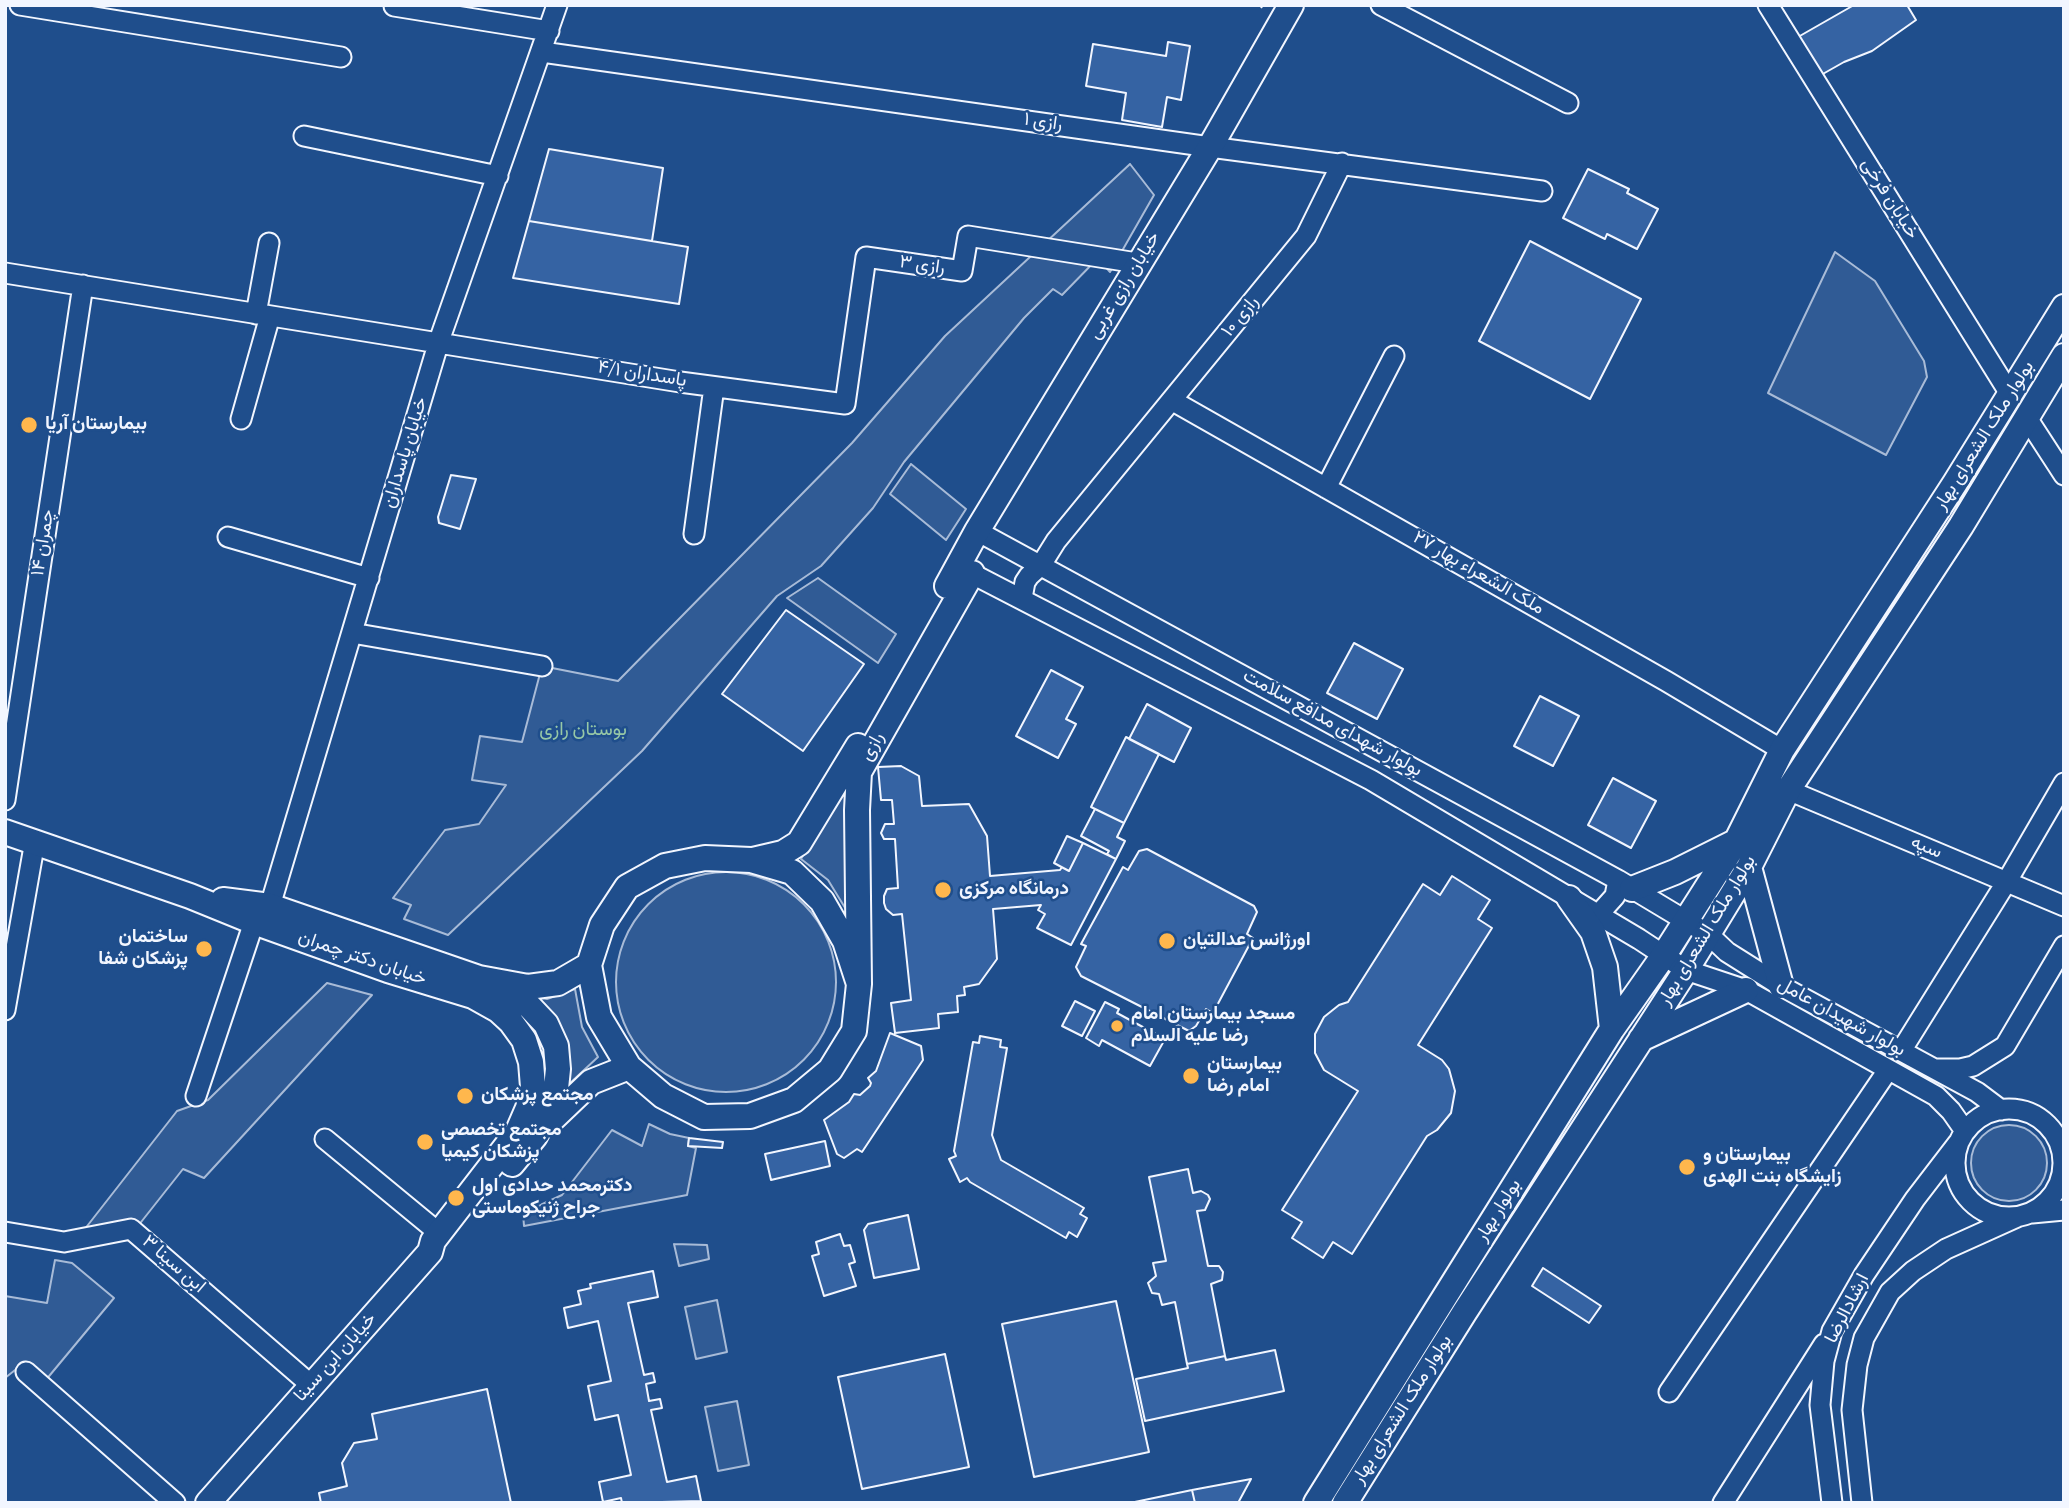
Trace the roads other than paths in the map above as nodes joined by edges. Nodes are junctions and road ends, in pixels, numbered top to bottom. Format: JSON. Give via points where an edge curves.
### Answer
{"nodes":[{"id":1,"x":19,"y":5,"type":"edge"},
{"id":2,"x":557,"y":5,"type":"edge"},
{"id":3,"x":1291,"y":5,"type":"edge"},
{"id":4,"x":1381,"y":5,"type":"edge"},
{"id":5,"x":1768,"y":5,"type":"edge"},
{"id":6,"x":394,"y":6,"type":"edge"},
{"id":7,"x":549,"y":31,"type":"junction"},
{"id":8,"x":542,"y":52,"type":"junction"},
{"id":9,"x":341,"y":57,"type":"dead end"},
{"id":10,"x":1567,"y":103,"type":"dead end"},
{"id":11,"x":304,"y":136,"type":"dead end"},
{"id":12,"x":1210,"y":147,"type":"junction"},
{"id":13,"x":1342,"y":163,"type":"junction"},
{"id":14,"x":498,"y":176,"type":"junction"},
{"id":15,"x":1542,"y":191,"type":"dead end"},
{"id":16,"x":269,"y":243,"type":"dead end"},
{"id":17,"x":1138,"y":263,"type":"junction"},
{"id":18,"x":5,"y":272,"type":"edge"},
{"id":19,"x":83,"y":285,"type":"junction"},
{"id":20,"x":2064,"y":307,"type":"edge"},
{"id":21,"x":263,"y":315,"type":"junction"},
{"id":22,"x":439,"y":341,"type":"junction"},
{"id":23,"x":1394,"y":356,"type":"dead end"},
{"id":24,"x":2064,"y":356,"type":"edge"},
{"id":25,"x":714,"y":387,"type":"junction"},
{"id":26,"x":2011,"y":394,"type":"junction"},
{"id":27,"x":1173,"y":401,"type":"junction"},
{"id":28,"x":845,"y":404,"type":"joint"},
{"id":29,"x":2027,"y":418,"type":"junction"},
{"id":30,"x":241,"y":419,"type":"dead end"},
{"id":31,"x":2064,"y":475,"type":"edge"},
{"id":32,"x":1326,"y":488,"type":"junction"},
{"id":33,"x":977,"y":531,"type":"junction"},
{"id":34,"x":694,"y":534,"type":"dead end"},
{"id":35,"x":228,"y":537,"type":"dead end"},
{"id":36,"x":1041,"y":565,"type":"junction"},
{"id":37,"x":965,"y":569,"type":"junction"},
{"id":38,"x":369,"y":578,"type":"junction"},
{"id":39,"x":1022,"y":598,"type":"junction"},
{"id":40,"x":352,"y":633,"type":"junction"},
{"id":41,"x":542,"y":666,"type":"dead end"},
{"id":42,"x":1782,"y":750,"type":"junction"},
{"id":43,"x":2064,"y":783,"type":"edge"},
{"id":44,"x":1788,"y":790,"type":"junction"},
{"id":45,"x":5,"y":800,"type":"edge"},
{"id":46,"x":5,"y":831,"type":"edge"},
{"id":47,"x":35,"y":841,"type":"junction"},
{"id":48,"x":1736,"y":842,"type":"junction"},
{"id":49,"x":751,"y":860,"type":"junction"},
{"id":50,"x":1749,"y":867,"type":"junction"},
{"id":51,"x":2007,"y":881,"type":"junction"},
{"id":52,"x":1625,"y":885,"type":"junction"},
{"id":53,"x":1569,"y":898,"type":"junction"},
{"id":54,"x":2064,"y":906,"type":"edge"},
{"id":55,"x":262,"y":914,"type":"junction"},
{"id":56,"x":1598,"y":915,"type":"junction"},
{"id":57,"x":1684,"y":920,"type":"junction"},
{"id":58,"x":1708,"y":934,"type":"junction"},
{"id":59,"x":2064,"y":946,"type":"edge"},
{"id":60,"x":1664,"y":955,"type":"junction"},
{"id":61,"x":589,"y":965,"type":"junction"},
{"id":62,"x":1686,"y":970,"type":"junction"},
{"id":63,"x":479,"y":978,"type":"junction"},
{"id":64,"x":859,"y":984,"type":"junction"},
{"id":65,"x":1780,"y":986,"type":"junction"},
{"id":66,"x":1746,"y":990,"type":"junction"},
{"id":67,"x":5,"y":1010,"type":"edge"},
{"id":68,"x":1612,"y":1029,"type":"junction"},
{"id":69,"x":1640,"y":1040,"type":"junction"},
{"id":70,"x":1901,"y":1051,"type":"junction"},
{"id":71,"x":629,"y":1067,"type":"junction"},
{"id":72,"x":1934,"y":1069,"type":"junction"},
{"id":73,"x":1888,"y":1070,"type":"junction"},
{"id":74,"x":196,"y":1096,"type":"dead end"},
{"id":75,"x":2001,"y":1110,"type":"junction"},
{"id":76,"x":2041,"y":1120,"type":"junction"},
{"id":77,"x":2064,"y":1129,"type":"edge"},
{"id":78,"x":535,"y":1136,"type":"junction"},
{"id":79,"x":1962,"y":1137,"type":"junction"},
{"id":80,"x":325,"y":1139,"type":"dead end"},
{"id":81,"x":458,"y":1209,"type":"joint"},
{"id":82,"x":2064,"y":1210,"type":"edge"},
{"id":83,"x":2024,"y":1215,"type":"junction"},
{"id":84,"x":5,"y":1232,"type":"edge"},
{"id":85,"x":435,"y":1243,"type":"junction"},
{"id":86,"x":1832,"y":1331,"type":"junction"},
{"id":87,"x":26,"y":1371,"type":"dead end"},
{"id":88,"x":311,"y":1385,"type":"junction"},
{"id":89,"x":1669,"y":1392,"type":"dead end"},
{"id":90,"x":175,"y":1503,"type":"edge"},
{"id":91,"x":208,"y":1503,"type":"edge"},
{"id":92,"x":1316,"y":1503,"type":"edge"},
{"id":93,"x":1345,"y":1503,"type":"edge"},
{"id":94,"x":1723,"y":1503,"type":"edge"},
{"id":95,"x":1832,"y":1503,"type":"edge"},
{"id":96,"x":1863,"y":1503,"type":"edge"}],
"edges":[{"from":1,"to":9,"type":"street"},
{"from":2,"to":7,"type":"street","name":"خیابان پاسداران"},
{"from":3,"to":12,"type":"main road","name":"خیابان رازی غربی"},
{"from":4,"to":10,"type":"street"},
{"from":5,"to":26,"type":"street","name":"خیابان فرخی"},
{"from":6,"to":7,"type":"street"},
{"from":7,"to":8,"type":"street","name":"خیابان پاسداران"},
{"from":8,"to":12,"type":"street","name":"رازی ۱"},
{"from":8,"to":14,"type":"street","name":"خیابان پاسداران"},
{"from":11,"to":14,"type":"street"},
{"from":12,"to":13,"type":"street"},
{"from":12,"to":17,"type":"main road","name":"خیابان رازی غربی"},
{"from":13,"to":15,"type":"street"},
{"from":13,"to":27,"type":"street","name":"رازی ۱۰","via":[[1306,236]]},
{"from":14,"to":22,"type":"street","name":"خیابان پاسداران"},
{"from":16,"to":21,"type":"street"},
{"from":17,"to":28,"type":"street","name":"رازی ۳","via":[[968,236],[962,271],[866,257]]},
{"from":17,"to":33,"type":"main road","name":"خیابان رازی غربی"},
{"from":18,"to":19,"type":"street","name":"پاسداران ۴/۱"},
{"from":19,"to":21,"type":"street","name":"پاسداران ۴/۱"},
{"from":19,"to":45,"type":"street","name":"چمران ۱۴"},
{"from":20,"to":26,"type":"main road","name":"بولوار ملک الشعرای بهار"},
{"from":21,"to":22,"type":"street","name":"پاسداران ۴/۱"},
{"from":21,"to":30,"type":"street"},
{"from":22,"to":25,"type":"street","name":"پاسداران ۴/۱"},
{"from":22,"to":38,"type":"street","name":"خیابان پاسداران"},
{"from":23,"to":32,"type":"street"},
{"from":24,"to":29,"type":"main road","name":"بولوار ملک الشعرای بهار"},
{"from":25,"to":28,"type":"street","name":"پاسداران ۴/۱"},
{"from":25,"to":34,"type":"street"},
{"from":26,"to":29,"type":"main road"},
{"from":26,"to":42,"type":"main road","name":"بولوار ملک الشعرای بهار"},
{"from":27,"to":32,"type":"street","name":"ملک الشعراء بهار ۲۷"},
{"from":27,"to":36,"type":"street","name":"رازی ۱۰"},
{"from":29,"to":31,"type":"street"},
{"from":29,"to":44,"type":"main road","name":"بولوار ملک الشعرای بهار"},
{"from":32,"to":42,"type":"street","name":"ملک الشعراء بهار ۲۷"},
{"from":33,"to":36,"type":"street","name":"بولوار شهدای مدافع سلامت"},
{"from":33,"to":37,"type":"main road","name":"خیابان رازی غربی"},
{"from":35,"to":38,"type":"street"},
{"from":36,"to":39,"type":"street","name":"رازی ۱۰","via":[[1025,582]]},
{"from":36,"to":52,"type":"street","name":"بولوار شهدای مدافع سلامت"},
{"from":37,"to":39,"type":"street","name":"بولوار شهدای مدافع سلامت"},
{"from":37,"to":49,"type":"main road","name":"رازی","via":[[799,843],[783,853]]},
{"from":37,"to":64,"type":"main road","name":"رازی","via":[[859,772]]},
{"from":38,"to":40,"type":"street","name":"خیابان پاسداران"},
{"from":39,"to":53,"type":"street","name":"بولوار شهدای مدافع سلامت","via":[[1371,780]]},
{"from":40,"to":41,"type":"street"},
{"from":40,"to":55,"type":"street","name":"خیابان پاسداران"},
{"from":42,"to":48,"type":"main road","name":"بولوار ملک الشعرای بهار"},
{"from":43,"to":51,"type":"street"},
{"from":44,"to":50,"type":"main road","name":"بولوار ملک الشعرای بهار"},
{"from":44,"to":51,"type":"street","name":"سپه"},
{"from":46,"to":47,"type":"main road","name":"خیابان دکتر چمران"},
{"from":47,"to":55,"type":"main road","name":"خیابان دکتر چمران","via":[[190,896]]},
{"from":47,"to":67,"type":"street"},
{"from":48,"to":52,"type":"main road","via":[[1675,872]]},
{"from":48,"to":57,"type":"main road","name":"بولوار ملک الشعرای بهار"},
{"from":49,"to":61,"type":"main road","via":[[705,858],[665,866],[627,887],[602,925]]},
{"from":49,"to":64,"type":"main road","via":[[792,872],[822,901],[845,941]]},
{"from":50,"to":58,"type":"main road","name":"بولوار ملک الشعرای بهار"},
{"from":50,"to":65,"type":"main road"},
{"from":51,"to":54,"type":"street","name":"سپه"},
{"from":51,"to":70,"type":"street"},
{"from":52,"to":56,"type":"street","via":[[1617,888],[1611,903]]},
{"from":52,"to":57,"type":"street","name":"بولوار شهدای مدافع سلامت"},
{"from":53,"to":56,"type":"street","name":"بولوار شهدای مدافع سلامت"},
{"from":53,"to":68,"type":"main road","via":[[1593,932],[1605,967]]},
{"from":55,"to":63,"type":"main road"},
{"from":55,"to":74,"type":"street","name":"خیابان پاسداران"},
{"from":55,"to":81,"type":"main road","name":"خیابان دکتر چمران","via":[[388,970],[473,996],[498,1010],[524,1040],[533,1087],[528,1108],[518,1131]]},
{"from":56,"to":60,"type":"street","name":"بولوار شهدای مدافع سلامت"},
{"from":57,"to":58,"type":"street","name":"بولوار شهیدان عامل"},
{"from":57,"to":60,"type":"main road","name":"بولوار بهار"},
{"from":58,"to":62,"type":"main road","name":"بولوار ملک الشعرای بهار"},
{"from":58,"to":65,"type":"street","name":"بولوار شهیدان عامل"},
{"from":59,"to":72,"type":"street","via":[[2005,1046],[1973,1066]]},
{"from":60,"to":62,"type":"street","name":"بولوار شهیدان عامل"},
{"from":60,"to":68,"type":"main road","name":"بولوار بهار"},
{"from":61,"to":63,"type":"main road","via":[[558,983],[528,987]]},
{"from":61,"to":71,"type":"main road","name":"رازی","via":[[599,1017]]},
{"from":62,"to":66,"type":"street","name":"بولوار شهیدان عامل"},
{"from":62,"to":69,"type":"main road","name":"بولوار ملک الشعرای بهار"},
{"from":63,"to":78,"type":"main road","via":[[529,1006],[546,1024],[556,1046],[555,1098]]},
{"from":64,"to":71,"type":"main road","name":"رازی","via":[[853,1031],[830,1070],[794,1100],[750,1116],[704,1117],[663,1096]]},
{"from":65,"to":70,"type":"street","name":"بولوار شهیدان عامل"},
{"from":66,"to":69,"type":"main road"},
{"from":66,"to":73,"type":"street","name":"بولوار شهیدان عامل"},
{"from":68,"to":92,"type":"main road","name":"بولوار بهار"},
{"from":69,"to":93,"type":"main road","name":"بولوار ملک الشعرای بهار"},
{"from":70,"to":72,"type":"street","name":"بولوار شهیدان عامل"},
{"from":71,"to":78,"type":"main road","via":[[591,1082]]},
{"from":72,"to":75,"type":"street","name":"بولوار شهیدان عامل"},
{"from":73,"to":79,"type":"street","name":"بولوار شهیدان عامل","via":[[1936,1096],[1951,1111]]},
{"from":73,"to":89,"type":"street"},
{"from":75,"to":76,"type":"street","via":[[2015,1109]]},
{"from":75,"to":79,"type":"street","via":[[1975,1121]]},
{"from":76,"to":77,"type":"street"},
{"from":76,"to":83,"type":"street","via":[[2058,1142],[2063,1169],[2043,1206]]},
{"from":78,"to":85,"type":"main road","via":[[442,1248]]},
{"from":79,"to":83,"type":"street","via":[[1955,1171],[1967,1197],[1989,1214]]},
{"from":79,"to":86,"type":"street","name":"ارشادالرضا","via":[[1864,1275]]},
{"from":80,"to":85,"type":"street"},
{"from":81,"to":85,"type":"main road","name":"خیابان ابن سینا"},
{"from":82,"to":83,"type":"street","name":"ارشادالرضا"},
{"from":83,"to":96,"type":"street","name":"ارشادالرضا","via":[[1945,1250],[1913,1270],[1890,1292],[1864,1338],[1852,1410]]},
{"from":84,"to":88,"type":"street","name":"ابن سینا ۳","via":[[64,1242],[131,1229]]},
{"from":85,"to":88,"type":"main road","name":"خیابان ابن سینا"},
{"from":86,"to":94,"type":"street"},
{"from":86,"to":95,"type":"street","name":"ارشادالرضا","via":[[1820,1405]]},
{"from":87,"to":90,"type":"street"},
{"from":88,"to":91,"type":"main road","name":"خیابان ابن سینا"}]}
